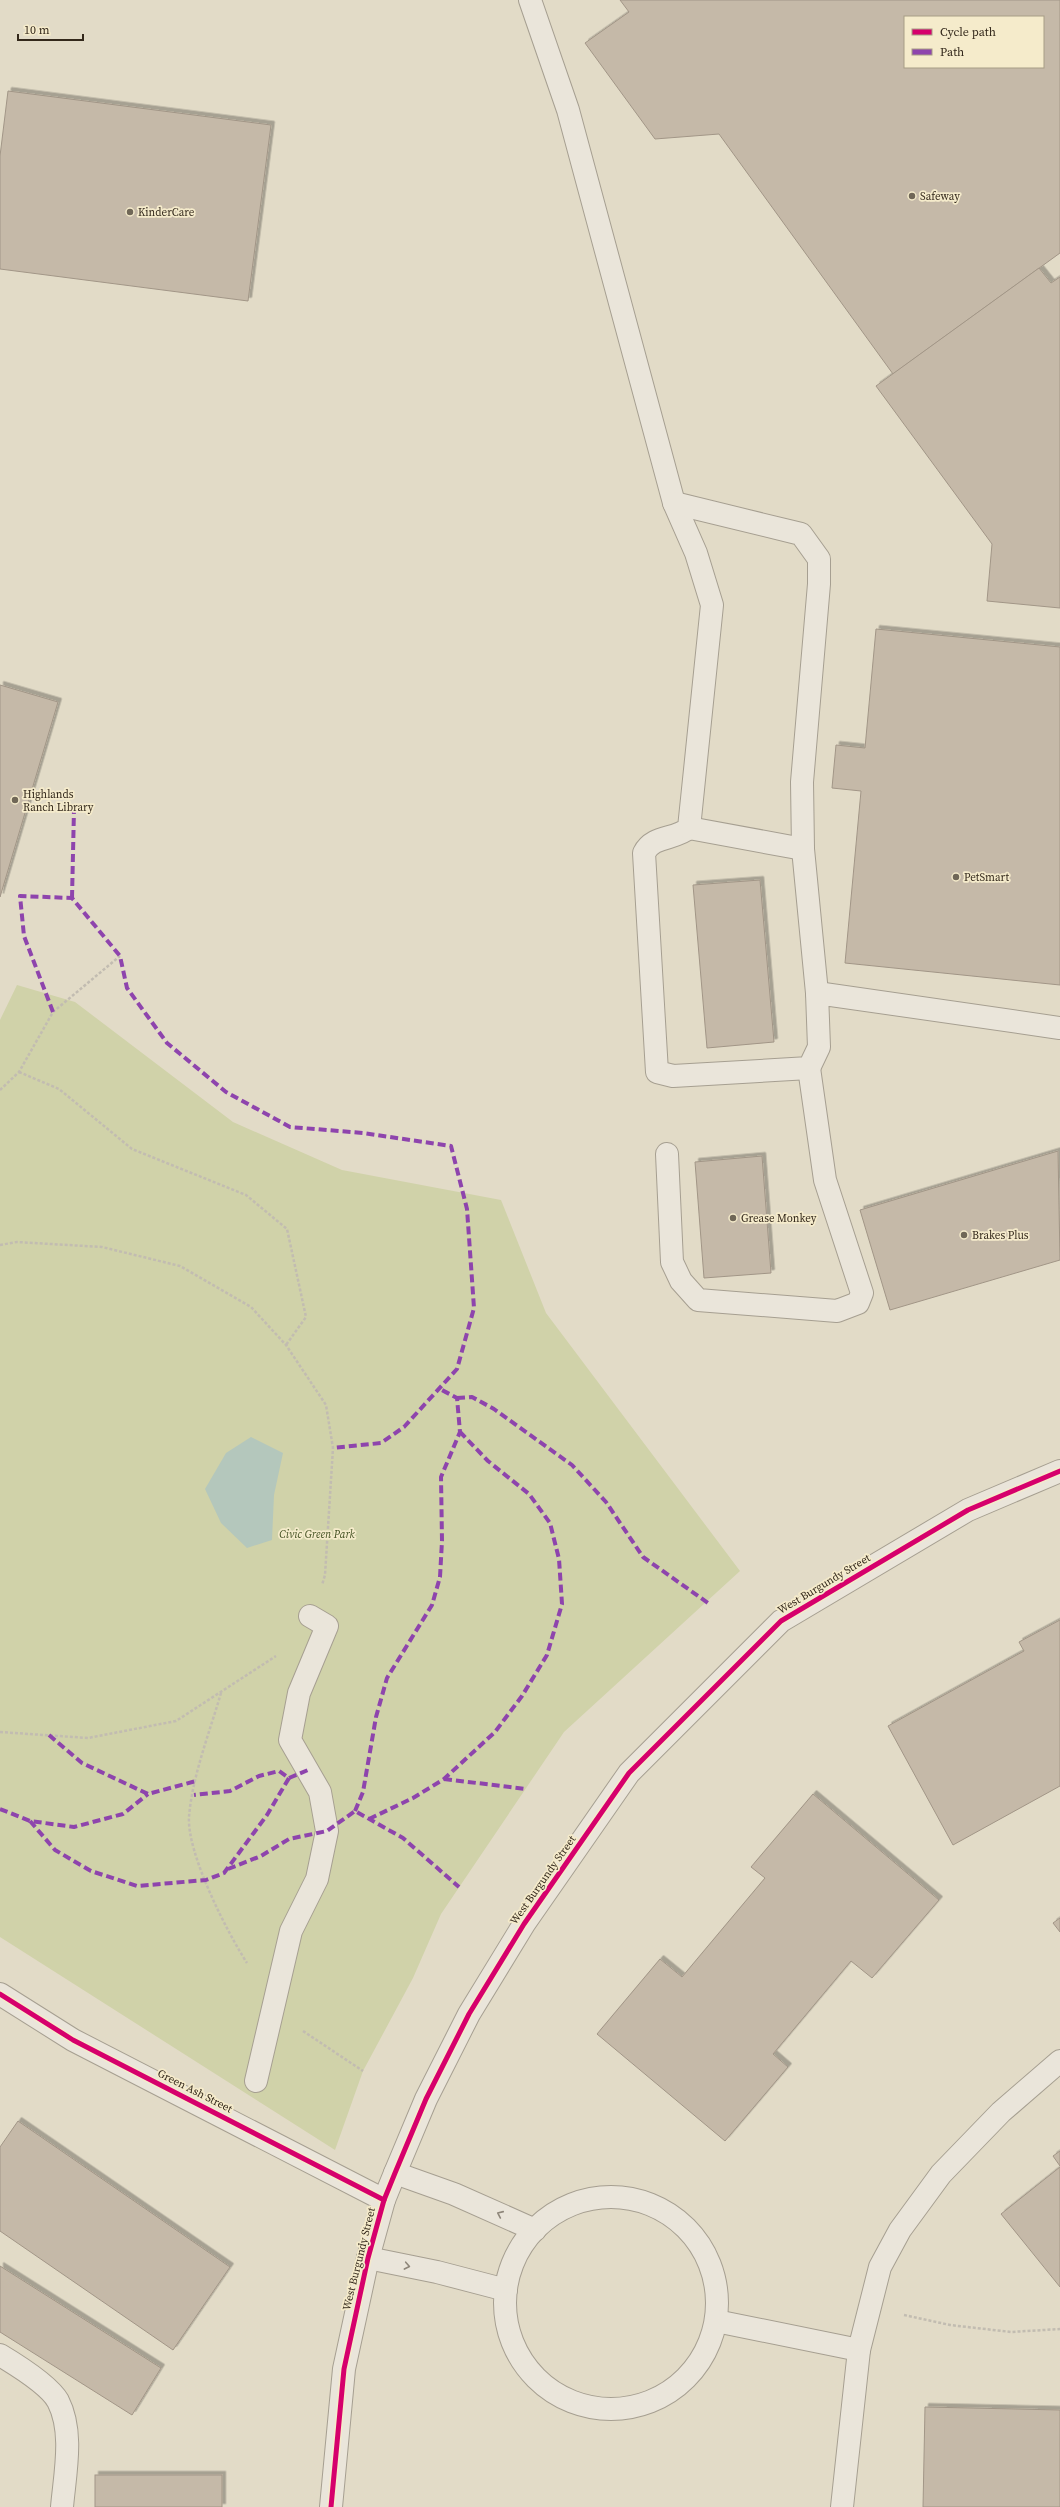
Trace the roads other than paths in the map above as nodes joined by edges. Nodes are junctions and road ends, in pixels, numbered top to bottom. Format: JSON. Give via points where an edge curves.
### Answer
{"nodes":[{"id":1,"x":530,"y":0,"type":"edge"},
{"id":2,"x":674,"y":503,"type":"junction"},
{"id":3,"x":689,"y":828,"type":"junction"},
{"id":4,"x":803,"y":849,"type":"junction"},
{"id":5,"x":817,"y":994,"type":"junction"},
{"id":6,"x":1060,"y":1028,"type":"edge"},
{"id":7,"x":809,"y":1068,"type":"junction"},
{"id":8,"x":667,"y":1154,"type":"dead end"},
{"id":9,"x":1060,"y":1471,"type":"edge"},
{"id":10,"x":310,"y":1616,"type":"road end"},
{"id":11,"x":0,"y":1994,"type":"edge"},
{"id":12,"x":1060,"y":2060,"type":"edge"},
{"id":13,"x":256,"y":2081,"type":"dead end"},
{"id":14,"x":395,"y":2173,"type":"junction"},
{"id":15,"x":384,"y":2200,"type":"junction"},
{"id":16,"x":535,"y":2230,"type":"junction"},
{"id":17,"x":368,"y":2258,"type":"junction"},
{"id":18,"x":506,"y":2290,"type":"junction"},
{"id":19,"x":716,"y":2321,"type":"junction"},
{"id":20,"x":858,"y":2350,"type":"junction"},
{"id":21,"x":0,"y":2355,"type":"edge"},
{"id":22,"x":62,"y":2507,"type":"edge"},
{"id":23,"x":331,"y":2507,"type":"edge"},
{"id":24,"x":842,"y":2507,"type":"edge"}],
"edges":[{"from":1,"to":2,"type":"street","via":[[568,110]]},
{"from":2,"to":3,"type":"street","via":[[696,553],[712,605]]},
{"from":2,"to":4,"type":"street","via":[[801,534],[819,559],[802,782]]},
{"from":3,"to":4,"type":"street"},
{"from":3,"to":7,"type":"street","via":[[681,835],[662,838],[648,845],[644,853],[657,1072],[673,1076]]},
{"from":4,"to":5,"type":"street"},
{"from":5,"to":6,"type":"street"},
{"from":5,"to":7,"type":"street","via":[[819,1047]]},
{"from":7,"to":8,"type":"street","via":[[825,1180],[862,1293],[858,1304],[837,1311],[698,1300],[681,1281],[672,1262]]},
{"from":9,"to":14,"type":"street","name":"West Burgundy Street","via":[[968,1510],[781,1621],[629,1773],[524,1924],[470,2014],[426,2099]]},
{"from":10,"to":13,"type":"street","via":[[327,1626],[299,1693],[290,1740],[320,1792],[327,1831],[317,1879],[291,1931]]},
{"from":11,"to":15,"type":"street","name":"Green Ash Street","via":[[73,2040]]},
{"from":12,"to":20,"type":"street","via":[[1001,2112],[941,2174],[900,2230],[880,2267]]},
{"from":14,"to":15,"type":"street","name":"West Burgundy Street"},
{"from":16,"to":14,"type":"street","one_way":true,"via":[[454,2194]]},
{"from":15,"to":17,"type":"street","name":"West Burgundy Street"},
{"from":16,"to":18,"type":"street","via":[[516,2258]]},
{"from":16,"to":19,"type":"street","via":[[554,2214],[576,2204],[600,2198],[625,2198],[649,2204],[675,2219],[689,2231],[703,2251],[713,2273],[717,2297]]},
{"from":17,"to":18,"type":"street","one_way":true},
{"from":17,"to":23,"type":"street","name":"West Burgundy Street","via":[[344,2369]]},
{"from":18,"to":19,"type":"street","via":[[506,2316],[512,2340],[524,2362],[540,2381],[560,2396],[590,2407],[634,2407],[658,2399],[679,2386],[696,2367],[709,2345]]},
{"from":19,"to":20,"type":"street"},
{"from":20,"to":24,"type":"street"},
{"from":21,"to":22,"type":"street","via":[[24,2369],[57,2399],[65,2421],[66,2461]]}]}
